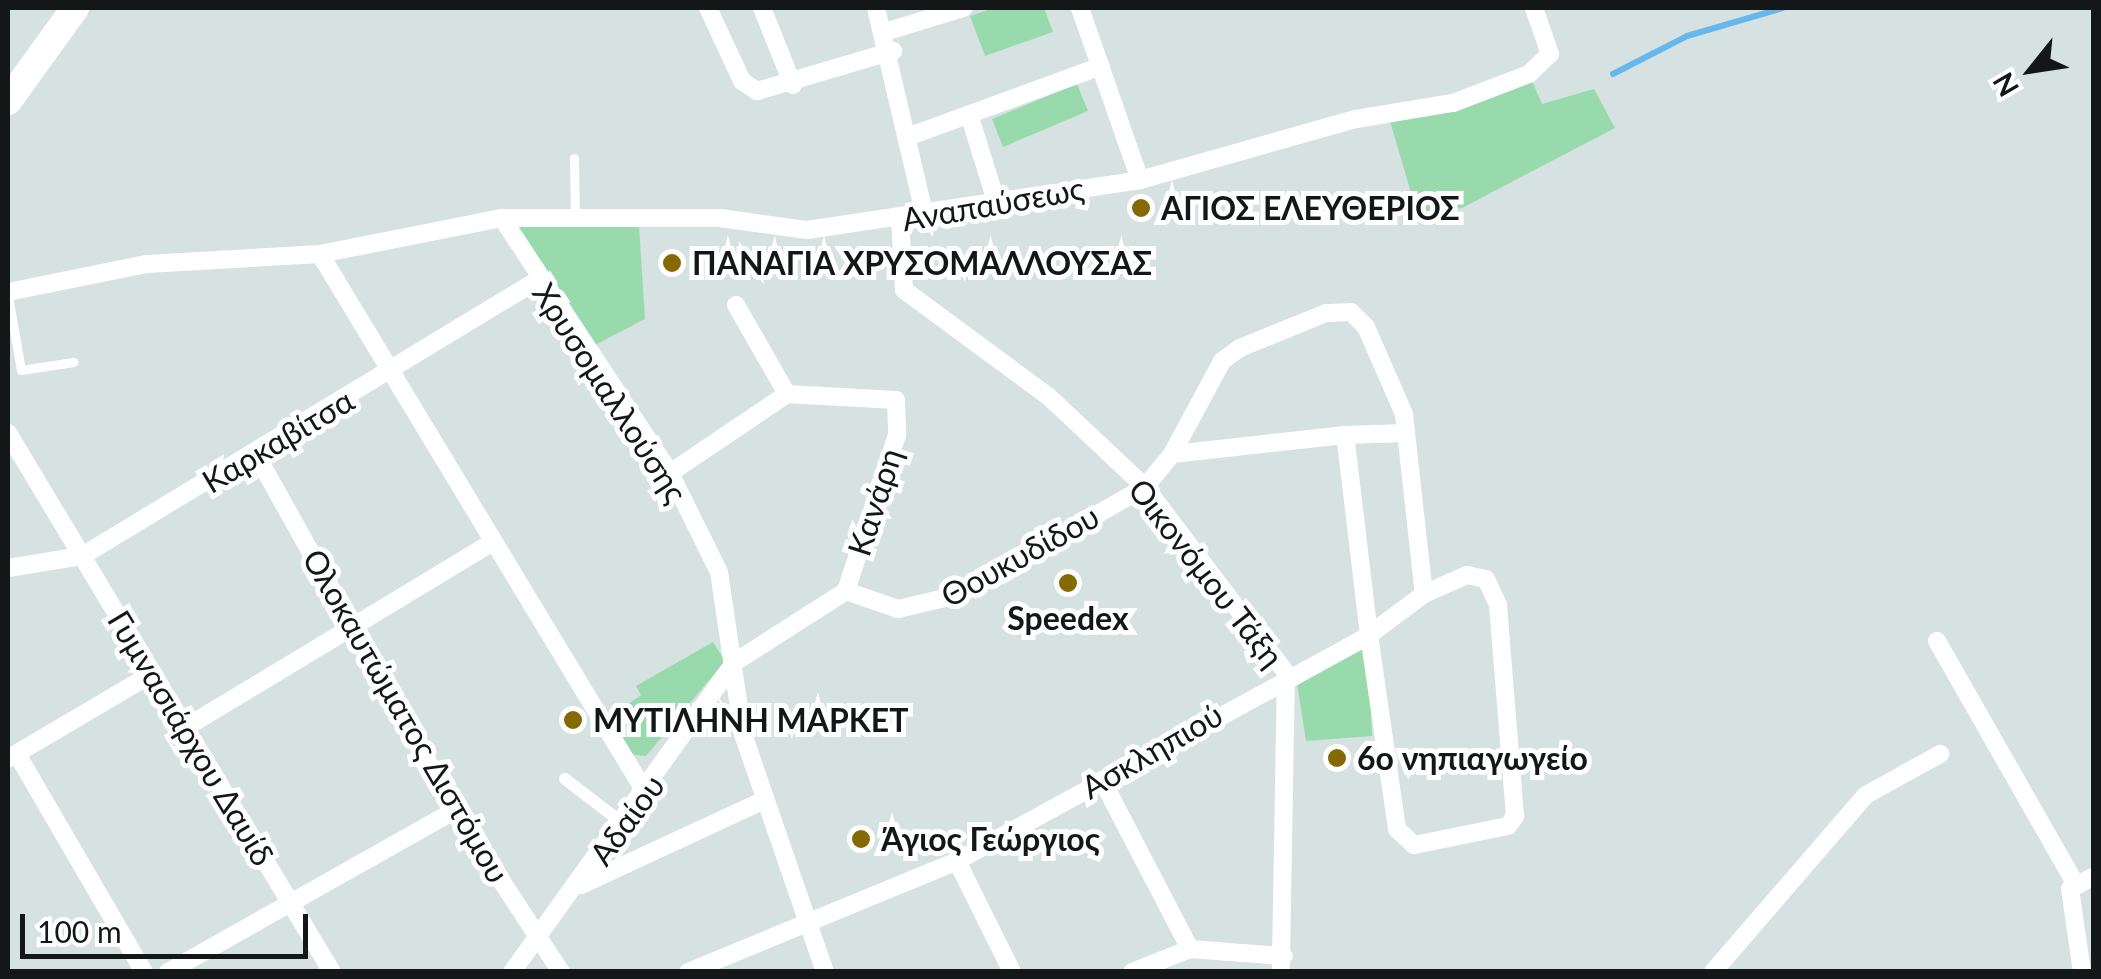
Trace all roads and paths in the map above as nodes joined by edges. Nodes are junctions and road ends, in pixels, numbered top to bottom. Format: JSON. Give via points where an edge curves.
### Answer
{"nodes":[{"id":1,"x":74,"y":8,"type":"edge"},
{"id":2,"x":708,"y":8,"type":"edge"},
{"id":3,"x":762,"y":8,"type":"edge"},
{"id":4,"x":876,"y":8,"type":"edge"},
{"id":5,"x":960,"y":8,"type":"edge"},
{"id":6,"x":1080,"y":8,"type":"edge"},
{"id":7,"x":1534,"y":8,"type":"edge"},
{"id":8,"x":886,"y":32,"type":"junction"},
{"id":9,"x":893,"y":51,"type":"junction"},
{"id":10,"x":1101,"y":66,"type":"junction"},
{"id":11,"x":793,"y":85,"type":"junction"},
{"id":12,"x":12,"y":87,"type":"edge"},
{"id":13,"x":969,"y":114,"type":"junction"},
{"id":14,"x":910,"y":136,"type":"junction"},
{"id":15,"x":574,"y":158,"type":"dead end"},
{"id":16,"x":1140,"y":180,"type":"junction"},
{"id":17,"x":996,"y":201,"type":"junction"},
{"id":18,"x":924,"y":212,"type":"junction"},
{"id":19,"x":502,"y":218,"type":"junction"},
{"id":20,"x":576,"y":219,"type":"junction"},
{"id":21,"x":900,"y":220,"type":"junction"},
{"id":22,"x":320,"y":254,"type":"junction"},
{"id":23,"x":536,"y":281,"type":"junction"},
{"id":24,"x":8,"y":294,"type":"edge"},
{"id":25,"x":736,"y":305,"type":"dead end"},
{"id":26,"x":73,"y":362,"type":"dead end"},
{"id":27,"x":390,"y":372,"type":"junction"},
{"id":28,"x":787,"y":394,"type":"junction"},
{"id":29,"x":8,"y":432,"type":"edge"},
{"id":30,"x":1406,"y":433,"type":"junction"},
{"id":31,"x":1345,"y":435,"type":"junction"},
{"id":32,"x":1172,"y":454,"type":"junction"},
{"id":33,"x":258,"y":458,"type":"junction"},
{"id":34,"x":670,"y":473,"type":"junction"},
{"id":35,"x":1145,"y":487,"type":"junction"},
{"id":36,"x":490,"y":544,"type":"junction"},
{"id":37,"x":82,"y":556,"type":"junction"},
{"id":38,"x":8,"y":568,"type":"edge"},
{"id":39,"x":846,"y":591,"type":"junction"},
{"id":40,"x":1424,"y":594,"type":"junction"},
{"id":41,"x":350,"y":629,"type":"junction"},
{"id":42,"x":1369,"y":634,"type":"junction"},
{"id":43,"x":1937,"y":641,"type":"dead end"},
{"id":44,"x":734,"y":662,"type":"junction"},
{"id":45,"x":1286,"y":674,"type":"junction"},
{"id":46,"x":150,"y":675,"type":"junction"},
{"id":47,"x":184,"y":729,"type":"junction"},
{"id":48,"x":1940,"y":754,"type":"dead end"},
{"id":49,"x":12,"y":757,"type":"edge"},
{"id":50,"x":565,"y":779,"type":"dead end"},
{"id":51,"x":1102,"y":780,"type":"junction"},
{"id":52,"x":647,"y":795,"type":"junction"},
{"id":53,"x":762,"y":801,"type":"junction"},
{"id":54,"x":455,"y":810,"type":"junction"},
{"id":55,"x":625,"y":825,"type":"junction"},
{"id":56,"x":957,"y":861,"type":"junction"},
{"id":57,"x":2084,"y":879,"type":"edge"},
{"id":58,"x":578,"y":886,"type":"junction"},
{"id":59,"x":290,"y":902,"type":"junction"},
{"id":60,"x":807,"y":918,"type":"junction"},
{"id":61,"x":536,"y":933,"type":"junction"},
{"id":62,"x":1190,"y":949,"type":"junction"},
{"id":63,"x":1283,"y":964,"type":"edge"},
{"id":64,"x":1714,"y":971,"type":"edge"},
{"id":65,"x":144,"y":972,"type":"edge"},
{"id":66,"x":168,"y":972,"type":"edge"},
{"id":67,"x":332,"y":972,"type":"edge"},
{"id":68,"x":512,"y":972,"type":"edge"},
{"id":69,"x":561,"y":972,"type":"edge"},
{"id":70,"x":688,"y":972,"type":"edge"},
{"id":71,"x":826,"y":972,"type":"edge"},
{"id":72,"x":1012,"y":972,"type":"edge"},
{"id":73,"x":1132,"y":972,"type":"edge"},
{"id":74,"x":2082,"y":972,"type":"edge"}],
"edges":[{"from":1,"to":12,"type":"main road"},
{"from":2,"to":11,"type":"street","via":[[742,81],[757,92]]},
{"from":3,"to":11,"type":"street"},
{"from":4,"to":8,"type":"street"},
{"from":5,"to":8,"type":"street"},
{"from":6,"to":10,"type":"street"},
{"from":7,"to":16,"type":"street","name":"Αναπαύσεως","via":[[1550,54],[1529,74],[1453,103],[1356,118]]},
{"from":8,"to":9,"type":"street"},
{"from":9,"to":11,"type":"street"},
{"from":9,"to":14,"type":"street"},
{"from":10,"to":13,"type":"street"},
{"from":10,"to":16,"type":"street"},
{"from":13,"to":14,"type":"street"},
{"from":13,"to":17,"type":"street"},
{"from":14,"to":18,"type":"street"},
{"from":15,"to":20,"type":"lane"},
{"from":16,"to":17,"type":"street","name":"Αναπαύσεως"},
{"from":17,"to":18,"type":"street","name":"Αναπαύσεως"},
{"from":18,"to":21,"type":"street","name":"Αναπαύσεως"},
{"from":19,"to":20,"type":"street","name":"Αναπαύσεως"},
{"from":19,"to":22,"type":"street","name":"Αναπαύσεως"},
{"from":19,"to":23,"type":"street","name":"Χρυσομαλλούσης"},
{"from":20,"to":21,"type":"street","name":"Αναπαύσεως","via":[[720,218],[806,230]]},
{"from":21,"to":35,"type":"street","name":"Οικονόμου Τάξη","via":[[904,290],[1048,396]]},
{"from":22,"to":24,"type":"street","name":"Αναπαύσεως","via":[[147,264]]},
{"from":22,"to":27,"type":"street"},
{"from":23,"to":27,"type":"street","name":"Καρκαβίτσα"},
{"from":23,"to":34,"type":"street","name":"Χρυσομαλλούσης"},
{"from":24,"to":26,"type":"lane","via":[[21,370]]},
{"from":25,"to":28,"type":"street"},
{"from":27,"to":33,"type":"street","name":"Καρκαβίτσα"},
{"from":27,"to":36,"type":"street"},
{"from":28,"to":34,"type":"street"},
{"from":28,"to":39,"type":"street","name":"Κανάρη","via":[[896,400],[897,435]]},
{"from":29,"to":37,"type":"street","name":"Γυμνασιάρχου Δαυίδ"},
{"from":30,"to":31,"type":"street"},
{"from":30,"to":32,"type":"street","via":[[1366,327],[1351,312],[1326,313],[1222,361]]},
{"from":30,"to":40,"type":"street"},
{"from":31,"to":32,"type":"street"},
{"from":31,"to":42,"type":"street"},
{"from":32,"to":35,"type":"street"},
{"from":33,"to":37,"type":"street","name":"Καρκαβίτσα"},
{"from":33,"to":41,"type":"street","name":"Ολοκαυτώματος Διστόμου"},
{"from":34,"to":44,"type":"street","name":"Χρυσομαλλούσης","via":[[719,572]]},
{"from":35,"to":39,"type":"street","name":"Θουκυδίδου","via":[[924,608]]},
{"from":35,"to":45,"type":"street","name":"Οικονόμου Τάξη"},
{"from":36,"to":41,"type":"street"},
{"from":36,"to":52,"type":"street"},
{"from":37,"to":38,"type":"street","name":"Καρκαβίτσα"},
{"from":37,"to":46,"type":"street","name":"Γυμνασιάρχου Δαυίδ"},
{"from":39,"to":44,"type":"street"},
{"from":40,"to":42,"type":"street","name":"Ασκληπιού"},
{"from":40,"to":42,"type":"street","name":"Ασκληπιού","via":[[1467,575],[1494,588],[1516,816],[1498,834],[1404,840]]},
{"from":41,"to":47,"type":"street"},
{"from":41,"to":54,"type":"street","name":"Ολοκαυτώματος Διστόμου"},
{"from":42,"to":45,"type":"street","name":"Ασκληπιού"},
{"from":43,"to":57,"type":"street"},
{"from":44,"to":52,"type":"street","name":"Αδαίου"},
{"from":44,"to":53,"type":"street","name":"Χρυσομαλλούσης"},
{"from":45,"to":51,"type":"street","name":"Ασκληπιού"},
{"from":45,"to":63,"type":"street","name":"Οικονόμου Τάξη"},
{"from":46,"to":47,"type":"street","name":"Γυμνασιάρχου Δαυίδ"},
{"from":46,"to":49,"type":"street"},
{"from":47,"to":59,"type":"street","name":"Γυμνασιάρχου Δαυίδ"},
{"from":48,"to":64,"type":"street","via":[[1866,795]]},
{"from":49,"to":65,"type":"street"},
{"from":50,"to":55,"type":"street"},
{"from":51,"to":56,"type":"street","name":"Ασκληπιού"},
{"from":51,"to":62,"type":"street"},
{"from":52,"to":55,"type":"street","name":"Αδαίου"},
{"from":53,"to":58,"type":"street"},
{"from":53,"to":60,"type":"street","name":"Χρυσομαλλούσης"},
{"from":54,"to":59,"type":"street"},
{"from":54,"to":61,"type":"street","name":"Ολοκαυτώματος Διστόμου"},
{"from":55,"to":58,"type":"street","name":"Αδαίου"},
{"from":56,"to":60,"type":"street","name":"Ασκληπιού"},
{"from":56,"to":72,"type":"street"},
{"from":57,"to":74,"type":"street","via":[[2070,914]]},
{"from":58,"to":61,"type":"street","name":"Αδαίου"},
{"from":59,"to":66,"type":"street"},
{"from":59,"to":67,"type":"street","name":"Γυμνασιάρχου Δαυίδ"},
{"from":60,"to":70,"type":"street","name":"Ασκληπιού"},
{"from":60,"to":71,"type":"street","name":"Χρυσομαλλούσης"},
{"from":61,"to":68,"type":"street","name":"Αδαίου"},
{"from":61,"to":69,"type":"street","name":"Ολοκαυτώματος Διστόμου"},
{"from":62,"to":63,"type":"street"},
{"from":62,"to":73,"type":"street"}]}
